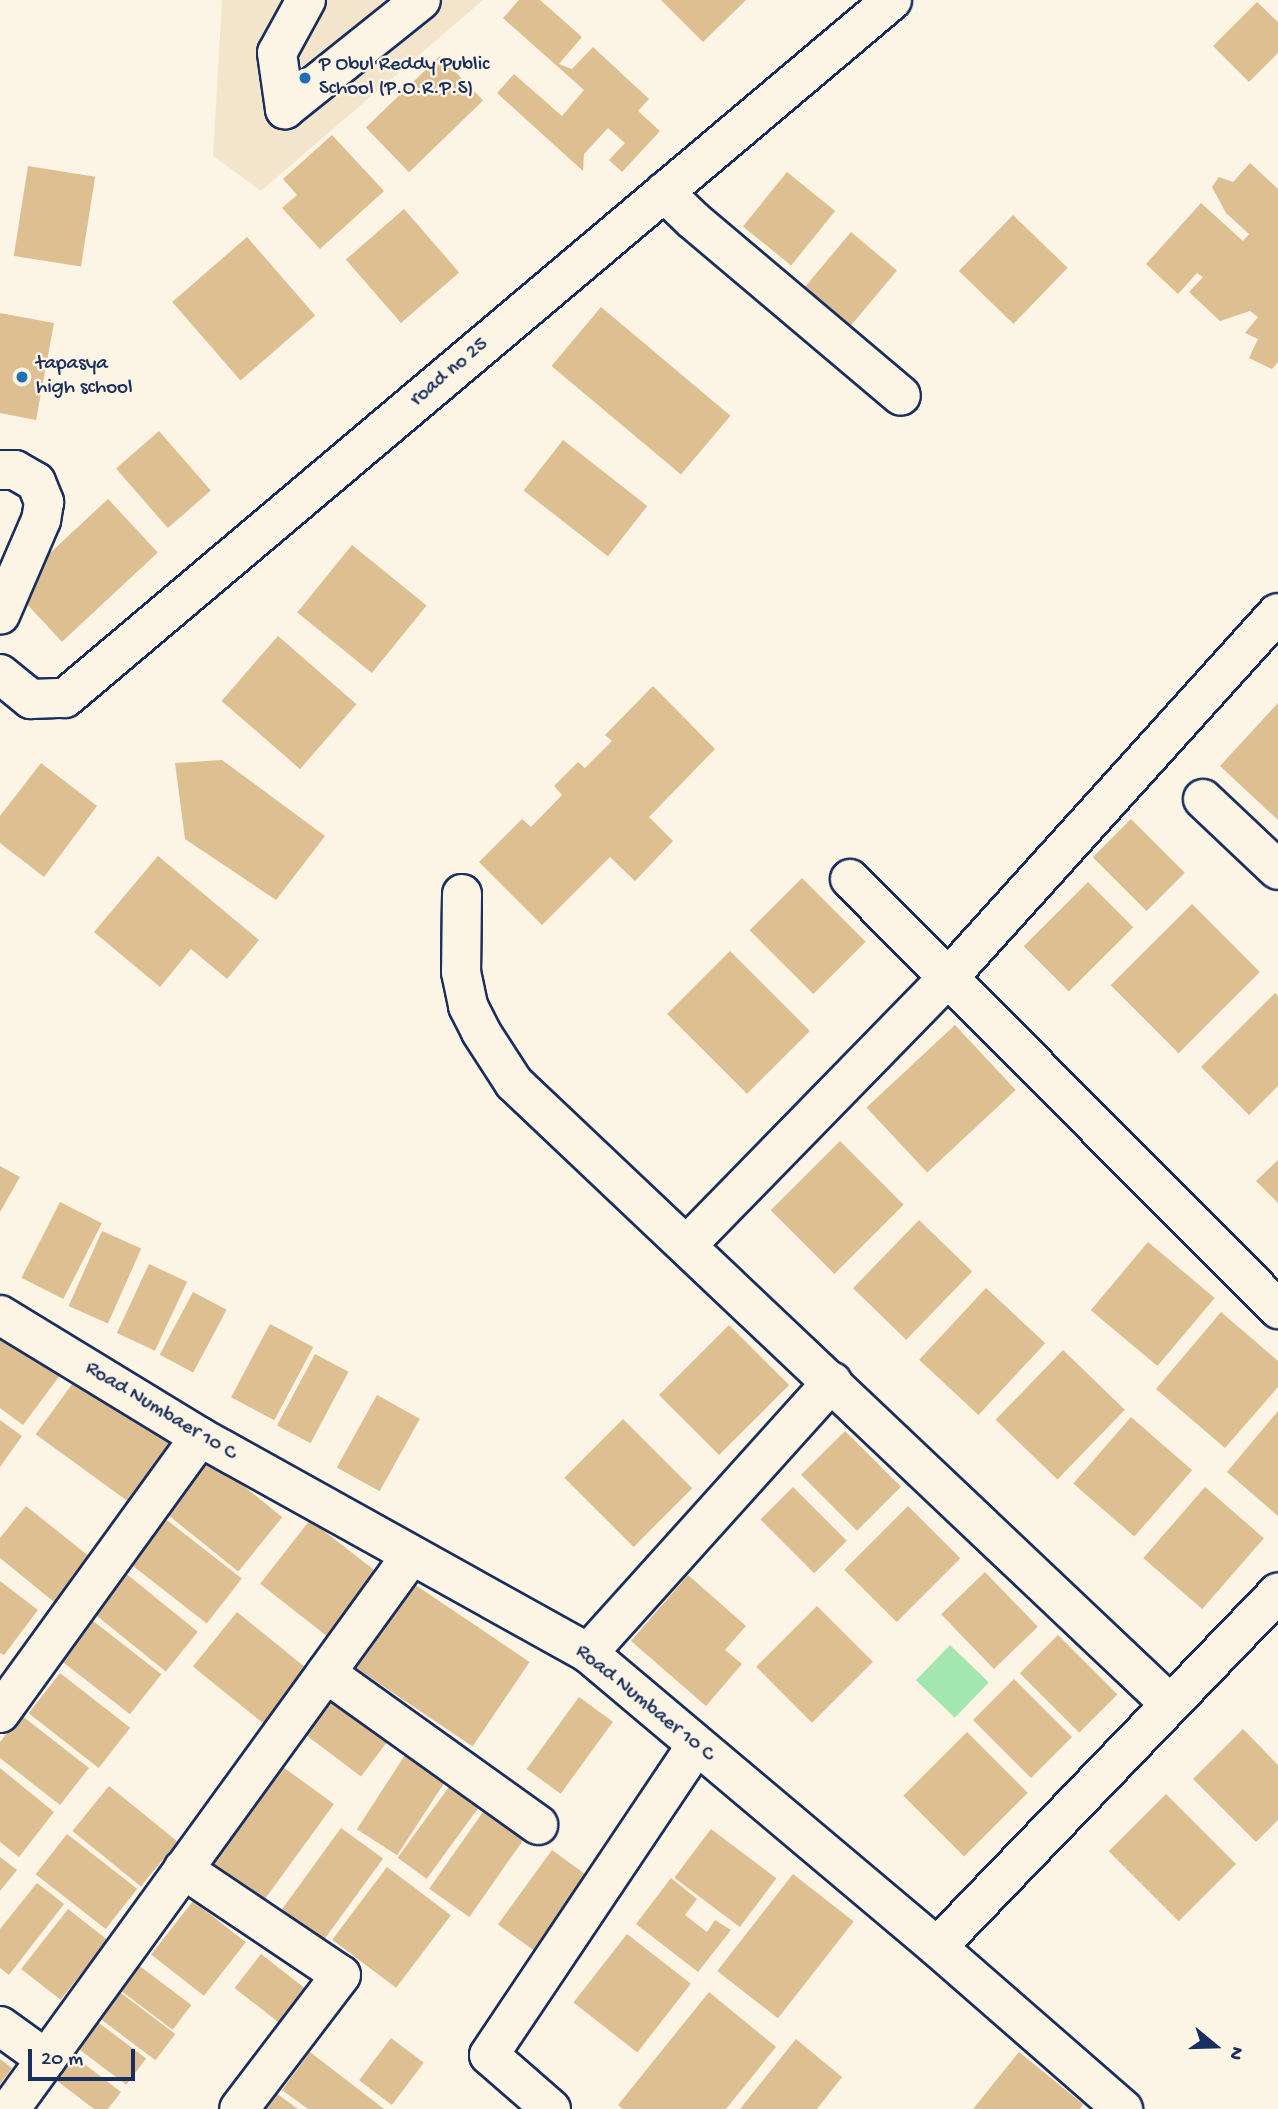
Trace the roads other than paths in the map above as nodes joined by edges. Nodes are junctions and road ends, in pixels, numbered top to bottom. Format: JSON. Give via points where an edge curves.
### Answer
{"nodes":[{"id":1,"x":306,"y":0,"type":"edge"},
{"id":2,"x":421,"y":0,"type":"edge"},
{"id":3,"x":892,"y":0,"type":"edge"},
{"id":4,"x":664,"y":192,"type":"junction"},
{"id":5,"x":901,"y":396,"type":"dead end"},
{"id":6,"x":0,"y":470,"type":"edge"},
{"id":7,"x":1278,"y":613,"type":"edge"},
{"id":8,"x":0,"y":615,"type":"edge"},
{"id":9,"x":0,"y":674,"type":"edge"},
{"id":10,"x":1203,"y":799,"type":"dead end"},
{"id":11,"x":1278,"y":870,"type":"edge"},
{"id":12,"x":850,"y":879,"type":"dead end"},
{"id":13,"x":463,"y":894,"type":"dead end"},
{"id":14,"x":947,"y":979,"type":"junction"},
{"id":15,"x":687,"y":1245,"type":"junction"},
{"id":16,"x":1278,"y":1309,"type":"edge"},
{"id":17,"x":0,"y":1315,"type":"edge"},
{"id":18,"x":832,"y":1382,"type":"junction"},
{"id":19,"x":200,"y":1437,"type":"junction"},
{"id":20,"x":410,"y":1557,"type":"junction"},
{"id":21,"x":1278,"y":1592,"type":"edge"},
{"id":22,"x":588,"y":1653,"type":"junction"},
{"id":23,"x":326,"y":1673,"type":"junction"},
{"id":24,"x":1170,"y":1704,"type":"junction"},
{"id":25,"x":0,"y":1713,"type":"edge"},
{"id":26,"x":696,"y":1746,"type":"junction"},
{"id":27,"x":538,"y":1825,"type":"dead end"},
{"id":28,"x":183,"y":1869,"type":"junction"},
{"id":29,"x":937,"y":1947,"type":"junction"},
{"id":30,"x":0,"y":2026,"type":"edge"},
{"id":31,"x":46,"y":2059,"type":"junction"},
{"id":32,"x":10,"y":2109,"type":"edge"},
{"id":33,"x":239,"y":2109,"type":"edge"},
{"id":34,"x":551,"y":2109,"type":"edge"},
{"id":35,"x":1123,"y":2109,"type":"edge"}],
"edges":[{"from":1,"to":2,"type":"street","via":[[277,53],[285,109]]},
{"from":3,"to":4,"type":"street","name":"road no 25"},
{"from":4,"to":5,"type":"street"},
{"from":4,"to":9,"type":"street","name":"road no 25","via":[[65,698],[31,699]]},
{"from":6,"to":8,"type":"street","via":[[15,470],[36,482],[44,502],[41,520]]},
{"from":7,"to":14,"type":"street"},
{"from":10,"to":11,"type":"street"},
{"from":12,"to":14,"type":"street"},
{"from":13,"to":15,"type":"street","via":[[461,972],[468,1006],[481,1032],[514,1083]]},
{"from":14,"to":15,"type":"street"},
{"from":14,"to":16,"type":"street"},
{"from":15,"to":18,"type":"street"},
{"from":17,"to":19,"type":"street","name":"Road Numbaer 10 C"},
{"from":18,"to":22,"type":"street"},
{"from":18,"to":24,"type":"street"},
{"from":19,"to":20,"type":"street","name":"Road Numbaer 10 C"},
{"from":19,"to":25,"type":"street"},
{"from":20,"to":22,"type":"street","name":"Road Numbaer 10 C"},
{"from":20,"to":23,"type":"street"},
{"from":21,"to":24,"type":"street"},
{"from":22,"to":26,"type":"street","name":"Road Numbaer 10 C"},
{"from":23,"to":27,"type":"street"},
{"from":23,"to":28,"type":"street"},
{"from":24,"to":29,"type":"street"},
{"from":26,"to":29,"type":"street","name":"Road Numbaer 10 C"},
{"from":26,"to":34,"type":"street","via":[[489,2055]]},
{"from":28,"to":31,"type":"street"},
{"from":28,"to":33,"type":"street","via":[[341,1975]]},
{"from":29,"to":35,"type":"street","name":"Road Numbaer 10 C"},
{"from":30,"to":31,"type":"street"},
{"from":31,"to":32,"type":"street"}]}
